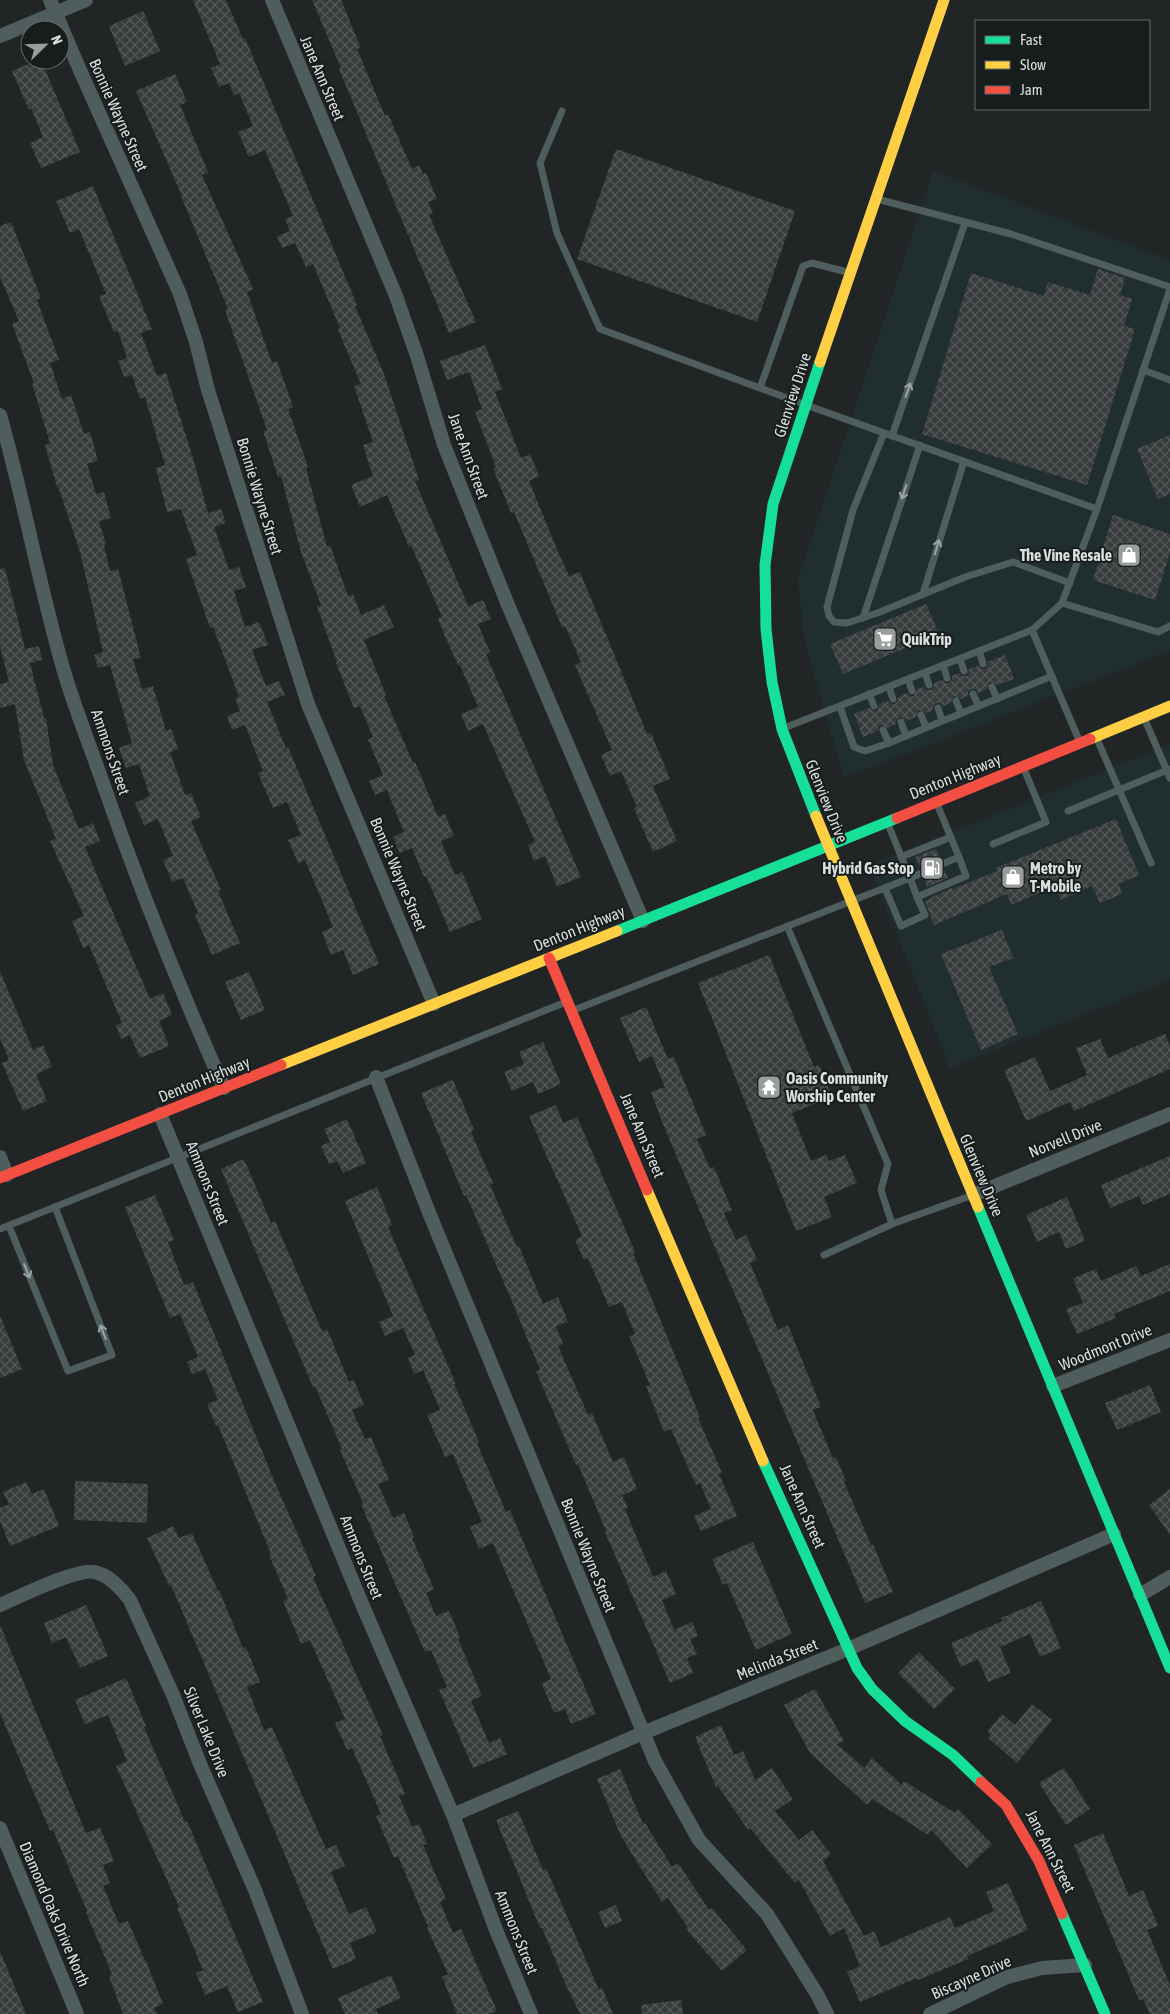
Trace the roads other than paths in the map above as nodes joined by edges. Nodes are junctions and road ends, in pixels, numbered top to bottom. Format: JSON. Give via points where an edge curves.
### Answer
{"nodes":[{"id":1,"x":86,"y":0,"type":"edge"},
{"id":2,"x":272,"y":0,"type":"edge"},
{"id":3,"x":944,"y":0,"type":"edge"},
{"id":4,"x":53,"y":6,"type":"edge"},
{"id":5,"x":0,"y":36,"type":"edge"},
{"id":6,"x":562,"y":111,"type":"dead end"},
{"id":7,"x":875,"y":198,"type":"junction"},
{"id":8,"x":965,"y":223,"type":"junction"},
{"id":9,"x":850,"y":273,"type":"junction"},
{"id":10,"x":1170,"y":288,"type":"edge"},
{"id":11,"x":1143,"y":370,"type":"junction"},
{"id":12,"x":1170,"y":380,"type":"edge"},
{"id":13,"x":760,"y":388,"type":"junction"},
{"id":14,"x":806,"y":406,"type":"junction"},
{"id":15,"x":0,"y":415,"type":"edge"},
{"id":16,"x":884,"y":433,"type":"junction"},
{"id":17,"x":892,"y":436,"type":"junction"},
{"id":18,"x":920,"y":445,"type":"junction"},
{"id":19,"x":964,"y":461,"type":"junction"},
{"id":20,"x":1097,"y":509,"type":"junction"},
{"id":21,"x":1070,"y":582,"type":"junction"},
{"id":22,"x":923,"y":594,"type":"junction"},
{"id":23,"x":1062,"y":603,"type":"junction"},
{"id":24,"x":863,"y":618,"type":"junction"},
{"id":25,"x":1170,"y":626,"type":"edge"},
{"id":26,"x":1032,"y":630,"type":"junction"},
{"id":27,"x":979,"y":651,"type":"junction"},
{"id":28,"x":960,"y":659,"type":"junction"},
{"id":29,"x":983,"y":664,"type":"dead end"},
{"id":30,"x":943,"y":666,"type":"junction"},
{"id":31,"x":964,"y":671,"type":"dead end"},
{"id":32,"x":925,"y":672,"type":"junction"},
{"id":33,"x":1052,"y":676,"type":"junction"},
{"id":34,"x":947,"y":678,"type":"dead end"},
{"id":35,"x":908,"y":679,"type":"junction"},
{"id":36,"x":929,"y":685,"type":"dead end"},
{"id":37,"x":889,"y":687,"type":"junction"},
{"id":38,"x":992,"y":687,"type":"dead end"},
{"id":39,"x":912,"y":691,"type":"dead end"},
{"id":40,"x":869,"y":694,"type":"junction"},
{"id":41,"x":974,"y":694,"type":"dead end"},
{"id":42,"x":893,"y":698,"type":"dead end"},
{"id":43,"x":997,"y":699,"type":"junction"},
{"id":44,"x":956,"y":701,"type":"dead end"},
{"id":45,"x":978,"y":705,"type":"junction"},
{"id":46,"x":874,"y":706,"type":"dead end"},
{"id":47,"x":1170,"y":706,"type":"edge"},
{"id":48,"x":840,"y":707,"type":"junction"},
{"id":49,"x":938,"y":708,"type":"dead end"},
{"id":50,"x":960,"y":713,"type":"junction"},
{"id":51,"x":921,"y":715,"type":"dead end"},
{"id":52,"x":1144,"y":717,"type":"junction"},
{"id":53,"x":942,"y":720,"type":"junction"},
{"id":54,"x":901,"y":722,"type":"dead end"},
{"id":55,"x":926,"y":727,"type":"junction"},
{"id":56,"x":782,"y":729,"type":"junction"},
{"id":57,"x":883,"y":730,"type":"dead end"},
{"id":58,"x":906,"y":736,"type":"junction"},
{"id":59,"x":1096,"y":736,"type":"junction"},
{"id":60,"x":888,"y":743,"type":"junction"},
{"id":61,"x":1080,"y":743,"type":"junction"},
{"id":62,"x":1022,"y":766,"type":"junction"},
{"id":63,"x":1168,"y":770,"type":"edge"},
{"id":64,"x":1170,"y":778,"type":"edge"},
{"id":65,"x":1120,"y":790,"type":"junction"},
{"id":66,"x":936,"y":801,"type":"junction"},
{"id":67,"x":1068,"y":812,"type":"dead end"},
{"id":68,"x":886,"y":821,"type":"junction"},
{"id":69,"x":951,"y":837,"type":"junction"},
{"id":70,"x":827,"y":844,"type":"junction"},
{"id":71,"x":993,"y":844,"type":"dead end"},
{"id":72,"x":901,"y":857,"type":"junction"},
{"id":73,"x":959,"y":857,"type":"junction"},
{"id":74,"x":1151,"y":863,"type":"dead end"},
{"id":75,"x":942,"y":864,"type":"dead end"},
{"id":76,"x":922,"y":873,"type":"dead end"},
{"id":77,"x":910,"y":878,"type":"junction"},
{"id":78,"x":885,"y":888,"type":"junction"},
{"id":79,"x":918,"y":897,"type":"junction"},
{"id":80,"x":851,"y":901,"type":"junction"},
{"id":81,"x":643,"y":921,"type":"junction"},
{"id":82,"x":787,"y":926,"type":"junction"},
{"id":83,"x":549,"y":958,"type":"junction"},
{"id":84,"x":434,"y":1004,"type":"junction"},
{"id":85,"x":569,"y":1006,"type":"junction"},
{"id":86,"x":376,"y":1077,"type":"junction"},
{"id":87,"x":224,"y":1088,"type":"junction"},
{"id":88,"x":160,"y":1114,"type":"junction"},
{"id":89,"x":1170,"y":1114,"type":"edge"},
{"id":90,"x":0,"y":1157,"type":"edge"},
{"id":91,"x":179,"y":1159,"type":"junction"},
{"id":92,"x":4,"y":1177,"type":"edge"},
{"id":93,"x":973,"y":1195,"type":"junction"},
{"id":94,"x":55,"y":1207,"type":"junction"},
{"id":95,"x":892,"y":1224,"type":"junction"},
{"id":96,"x":9,"y":1226,"type":"junction"},
{"id":97,"x":0,"y":1229,"type":"edge"},
{"id":98,"x":824,"y":1256,"type":"dead end"},
{"id":99,"x":1170,"y":1340,"type":"edge"},
{"id":100,"x":1053,"y":1386,"type":"junction"},
{"id":101,"x":1114,"y":1534,"type":"junction"},
{"id":102,"x":1170,"y":1577,"type":"edge"},
{"id":103,"x":1140,"y":1595,"type":"junction"},
{"id":104,"x":0,"y":1605,"type":"edge"},
{"id":105,"x":848,"y":1649,"type":"junction"},
{"id":106,"x":1170,"y":1668,"type":"edge"},
{"id":107,"x":643,"y":1733,"type":"junction"},
{"id":108,"x":453,"y":1815,"type":"junction"},
{"id":109,"x":0,"y":1828,"type":"edge"},
{"id":110,"x":1085,"y":1965,"type":"junction"},
{"id":111,"x":77,"y":2014,"type":"edge"},
{"id":112,"x":302,"y":2014,"type":"edge"},
{"id":113,"x":531,"y":2014,"type":"edge"},
{"id":114,"x":827,"y":2014,"type":"edge"},
{"id":115,"x":930,"y":2014,"type":"edge"},
{"id":116,"x":1105,"y":2014,"type":"edge"}],
"edges":[{"from":1,"to":4,"type":"street"},
{"from":2,"to":81,"type":"street","name":"Jane Ann Street","via":[[396,296],[444,445],[508,605]]},
{"from":3,"to":7,"type":"main road","name":"Glenview Drive"},
{"from":4,"to":5,"type":"street"},
{"from":4,"to":84,"type":"street","name":"Bonnie Wayne Street","via":[[180,294],[308,704]]},
{"from":6,"to":13,"type":"lane","via":[[540,163],[558,234],[600,329]]},
{"from":7,"to":8,"type":"lane"},
{"from":7,"to":9,"type":"main road","name":"Glenview Drive"},
{"from":8,"to":10,"type":"lane","via":[[1011,234]]},
{"from":17,"to":8,"type":"lane","one_way":true},
{"from":9,"to":13,"type":"lane","via":[[812,263],[803,266]]},
{"from":9,"to":14,"type":"main road","name":"Glenview Drive"},
{"from":10,"to":11,"type":"lane"},
{"from":11,"to":12,"type":"lane"},
{"from":11,"to":20,"type":"lane"},
{"from":13,"to":14,"type":"lane"},
{"from":14,"to":16,"type":"lane"},
{"from":14,"to":56,"type":"main road","name":"Glenview Drive","via":[[773,504],[765,565],[766,629]]},
{"from":15,"to":87,"type":"street","name":"Ammons Street","via":[[61,662],[126,847],[184,998]]},
{"from":16,"to":17,"type":"lane"},
{"from":16,"to":24,"type":"lane","via":[[854,510],[827,607],[834,622],[847,623]]},
{"from":17,"to":18,"type":"lane"},
{"from":18,"to":19,"type":"lane"},
{"from":18,"to":24,"type":"lane","one_way":true},
{"from":19,"to":20,"type":"lane"},
{"from":22,"to":19,"type":"lane","one_way":true},
{"from":20,"to":21,"type":"lane"},
{"from":21,"to":22,"type":"lane","via":[[1013,562],[965,576]]},
{"from":21,"to":23,"type":"lane"},
{"from":22,"to":24,"type":"lane"},
{"from":23,"to":25,"type":"lane","via":[[1158,632]]},
{"from":23,"to":26,"type":"lane"},
{"from":26,"to":27,"type":"lane"},
{"from":26,"to":33,"type":"lane"},
{"from":27,"to":28,"type":"lane"},
{"from":27,"to":29,"type":"lane"},
{"from":28,"to":30,"type":"lane"},
{"from":28,"to":31,"type":"lane"},
{"from":30,"to":32,"type":"lane"},
{"from":30,"to":34,"type":"lane"},
{"from":32,"to":35,"type":"lane"},
{"from":32,"to":36,"type":"lane"},
{"from":33,"to":43,"type":"lane"},
{"from":33,"to":61,"type":"lane"},
{"from":35,"to":37,"type":"lane"},
{"from":35,"to":39,"type":"lane"},
{"from":37,"to":40,"type":"lane"},
{"from":37,"to":42,"type":"lane"},
{"from":38,"to":43,"type":"lane"},
{"from":40,"to":46,"type":"lane"},
{"from":40,"to":48,"type":"lane"},
{"from":41,"to":45,"type":"lane"},
{"from":43,"to":45,"type":"lane"},
{"from":44,"to":50,"type":"lane"},
{"from":45,"to":50,"type":"lane"},
{"from":47,"to":52,"type":"main road","name":"Denton Highway"},
{"from":48,"to":56,"type":"lane"},
{"from":48,"to":60,"type":"lane","via":[[854,747],[865,751]]},
{"from":49,"to":53,"type":"lane"},
{"from":50,"to":53,"type":"lane"},
{"from":51,"to":55,"type":"lane"},
{"from":52,"to":59,"type":"main road","name":"Denton Highway"},
{"from":52,"to":63,"type":"lane"},
{"from":53,"to":55,"type":"lane"},
{"from":54,"to":58,"type":"lane"},
{"from":55,"to":58,"type":"lane"},
{"from":56,"to":70,"type":"main road","name":"Glenview Drive"},
{"from":57,"to":60,"type":"lane"},
{"from":58,"to":60,"type":"lane"},
{"from":59,"to":61,"type":"main road","name":"Denton Highway"},
{"from":59,"to":65,"type":"lane"},
{"from":61,"to":62,"type":"main road","name":"Denton Highway"},
{"from":62,"to":66,"type":"main road","name":"Denton Highway"},
{"from":62,"to":71,"type":"lane","via":[[1046,822]]},
{"from":63,"to":64,"type":"lane"},
{"from":63,"to":65,"type":"lane"},
{"from":65,"to":67,"type":"lane"},
{"from":65,"to":74,"type":"lane"},
{"from":66,"to":68,"type":"main road","name":"Denton Highway"},
{"from":66,"to":69,"type":"lane"},
{"from":68,"to":70,"type":"main road","name":"Denton Highway"},
{"from":68,"to":72,"type":"lane"},
{"from":69,"to":72,"type":"lane"},
{"from":69,"to":73,"type":"lane"},
{"from":70,"to":80,"type":"main road","name":"Glenview Drive"},
{"from":70,"to":81,"type":"main road","name":"Denton Highway"},
{"from":72,"to":77,"type":"lane"},
{"from":73,"to":75,"type":"lane"},
{"from":73,"to":79,"type":"lane","via":[[966,876]]},
{"from":76,"to":77,"type":"lane"},
{"from":77,"to":78,"type":"lane"},
{"from":77,"to":79,"type":"lane"},
{"from":78,"to":79,"type":"lane","via":[[901,926],[926,915]]},
{"from":78,"to":80,"type":"lane"},
{"from":80,"to":82,"type":"lane"},
{"from":80,"to":93,"type":"main road","name":"Glenview Drive"},
{"from":81,"to":83,"type":"main road","name":"Denton Highway"},
{"from":82,"to":85,"type":"lane"},
{"from":82,"to":95,"type":"lane","via":[[888,1164],[881,1190]]},
{"from":83,"to":84,"type":"main road","name":"Denton Highway"},
{"from":83,"to":85,"type":"main road","name":"Jane Ann Street"},
{"from":84,"to":87,"type":"main road","name":"Denton Highway"},
{"from":85,"to":86,"type":"lane"},
{"from":85,"to":105,"type":"main road","name":"Jane Ann Street","via":[[746,1424]]},
{"from":86,"to":91,"type":"lane"},
{"from":86,"to":107,"type":"street","name":"Bonnie Wayne Street"},
{"from":87,"to":88,"type":"main road","name":"Denton Highway"},
{"from":88,"to":91,"type":"street","name":"Ammons Street"},
{"from":88,"to":92,"type":"main road","name":"Denton Highway"},
{"from":89,"to":93,"type":"street","name":"Norvell Drive"},
{"from":90,"to":92,"type":"street"},
{"from":91,"to":94,"type":"lane"},
{"from":91,"to":108,"type":"street","name":"Ammons Street","via":[[362,1604]]},
{"from":93,"to":95,"type":"lane"},
{"from":93,"to":100,"type":"main road","name":"Glenview Drive"},
{"from":94,"to":96,"type":"lane"},
{"from":96,"to":94,"type":"lane","one_way":true,"via":[[68,1371],[112,1355]]},
{"from":95,"to":98,"type":"lane"},
{"from":96,"to":97,"type":"lane"},
{"from":99,"to":100,"type":"street","name":"Woodmont Drive"},
{"from":100,"to":101,"type":"main road","name":"Glenview Drive"},
{"from":101,"to":103,"type":"main road","name":"Glenview Drive"},
{"from":101,"to":105,"type":"street","name":"Melinda Street"},
{"from":102,"to":103,"type":"street"},
{"from":103,"to":106,"type":"main road","name":"Glenview Drive"},
{"from":104,"to":112,"type":"street","name":"Silver Lake Drive","via":[[85,1572],[106,1577],[126,1595],[173,1695],[255,1890]]},
{"from":105,"to":107,"type":"street","name":"Melinda Street"},
{"from":105,"to":110,"type":"main road","name":"Jane Ann Street","via":[[856,1668],[872,1689],[905,1721],[953,1755],[1006,1805],[1039,1861]]},
{"from":107,"to":108,"type":"street","name":"Melinda Street"},
{"from":107,"to":114,"type":"street","name":"Bonnie Wayne Street","via":[[699,1840],[767,1914]]},
{"from":108,"to":113,"type":"street","name":"Ammons Street"},
{"from":109,"to":111,"type":"street","name":"Diamond Oaks Drive North"},
{"from":110,"to":115,"type":"street","name":"Biscayne Drive","via":[[1042,1968],[1007,1977]]},
{"from":110,"to":116,"type":"main road","name":"Jane Ann Street"}]}
